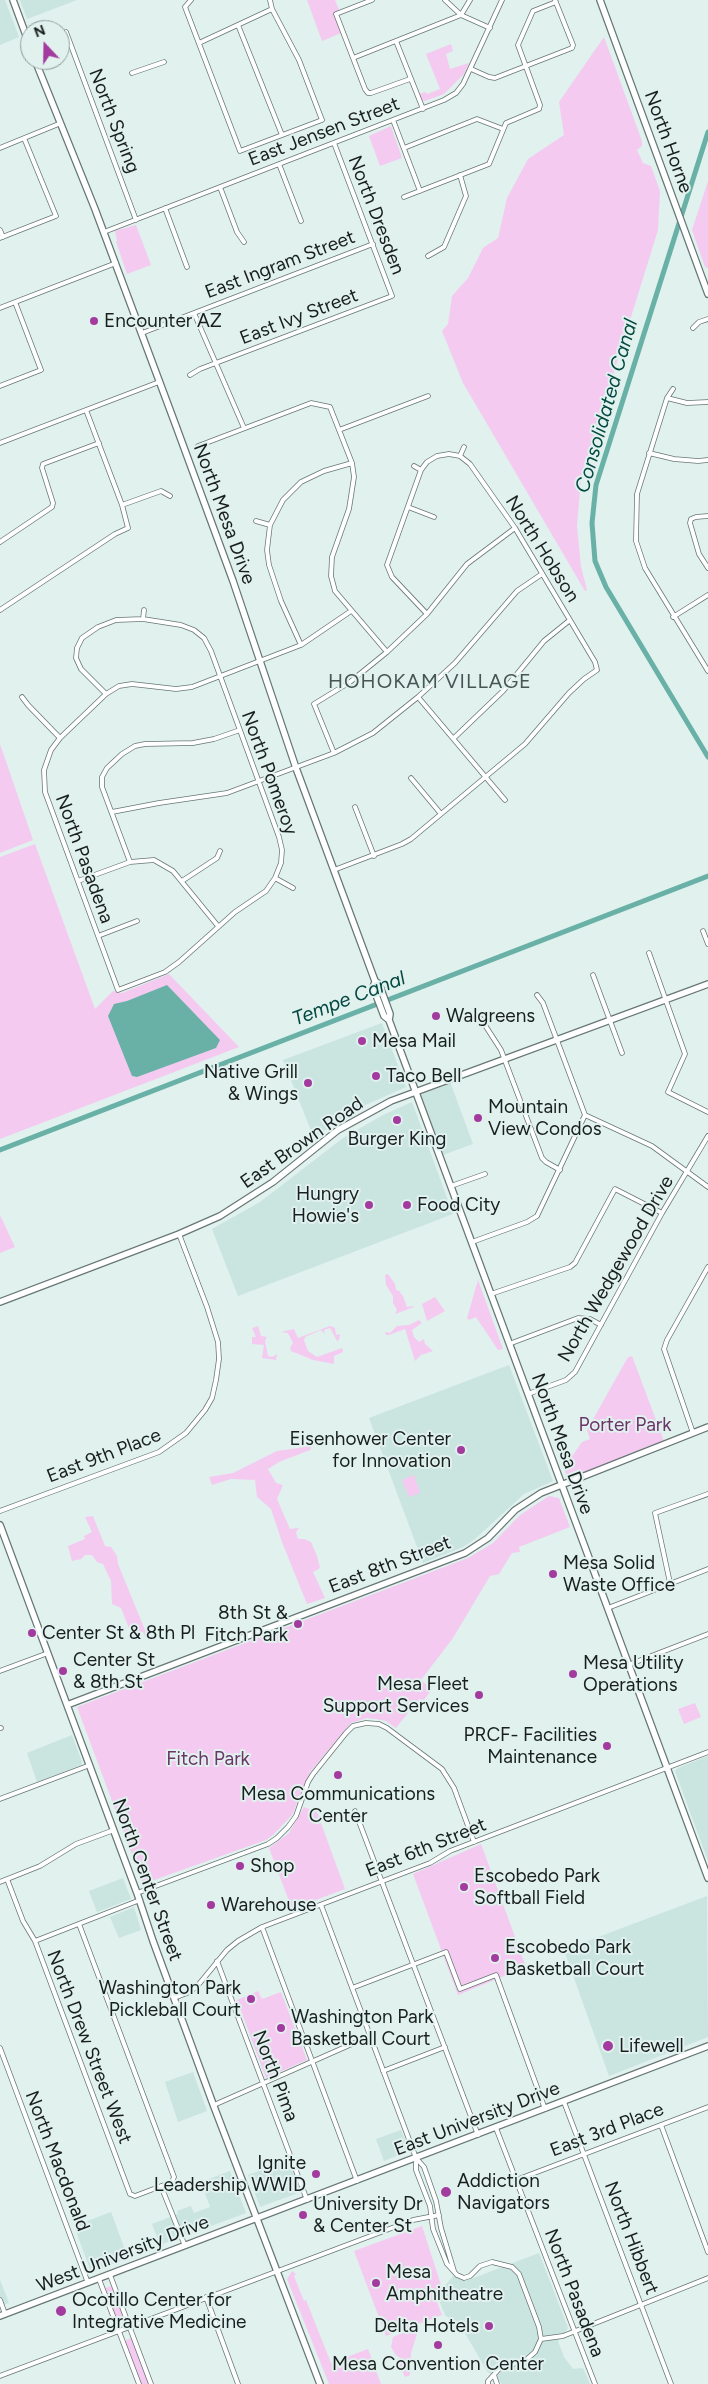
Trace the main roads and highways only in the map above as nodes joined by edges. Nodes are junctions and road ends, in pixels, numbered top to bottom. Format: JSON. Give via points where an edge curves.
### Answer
{"nodes":[{"id":1,"x":13,"y":0,"type":"edge"},
{"id":2,"x":600,"y":0,"type":"edge"},
{"id":3,"x":21,"y":20,"type":"edge"},
{"id":4,"x":39,"y":70,"type":"edge"},
{"id":5,"x":705,"y":278,"type":"edge"},
{"id":6,"x":708,"y":294,"type":"edge"},
{"id":7,"x":708,"y":984,"type":"edge"},
{"id":8,"x":416,"y":1092,"type":"junction"},
{"id":9,"x":0,"y":1302,"type":"edge"},
{"id":10,"x":708,"y":1427,"type":"edge"},
{"id":11,"x":561,"y":1484,"type":"junction"},
{"id":12,"x":0,"y":1525,"type":"edge"},
{"id":13,"x":67,"y":1705,"type":"junction"},
{"id":14,"x":708,"y":1878,"type":"edge"},
{"id":15,"x":708,"y":2046,"type":"edge"},
{"id":16,"x":256,"y":2219,"type":"junction"},
{"id":17,"x":3,"y":2315,"type":"edge"},
{"id":18,"x":320,"y":2384,"type":"edge"}],
"edges":[{"from":1,"to":3,"type":"main road"},
{"from":2,"to":5,"type":"main road","name":"North Horne","via":[[683,227]]},
{"from":4,"to":8,"type":"main road","name":"North Mesa Drive","via":[[142,333],[230,573],[296,768],[376,982],[373,987],[381,997]]},
{"from":5,"to":6,"type":"main road","name":"North Horne"},
{"from":7,"to":8,"type":"main road","name":"East Brown Road"},
{"from":8,"to":9,"type":"main road","name":"East Brown Road","via":[[391,1101],[338,1130],[252,1197],[220,1216]]},
{"from":8,"to":11,"type":"main road","name":"North Mesa Drive"},
{"from":10,"to":11,"type":"main road","name":"East 8th Street"},
{"from":11,"to":13,"type":"main road","name":"East 8th Street","via":[[528,1500],[488,1538],[466,1553]]},
{"from":11,"to":14,"type":"main road","name":"North Mesa Drive"},
{"from":12,"to":13,"type":"main road","name":"North Center Street"},
{"from":13,"to":16,"type":"main road","name":"North Center Street"},
{"from":15,"to":16,"type":"main road","name":"East University Drive"},
{"from":16,"to":17,"type":"main road","name":"West University Drive"},
{"from":16,"to":18,"type":"main road","name":"North Center Street"}]}
